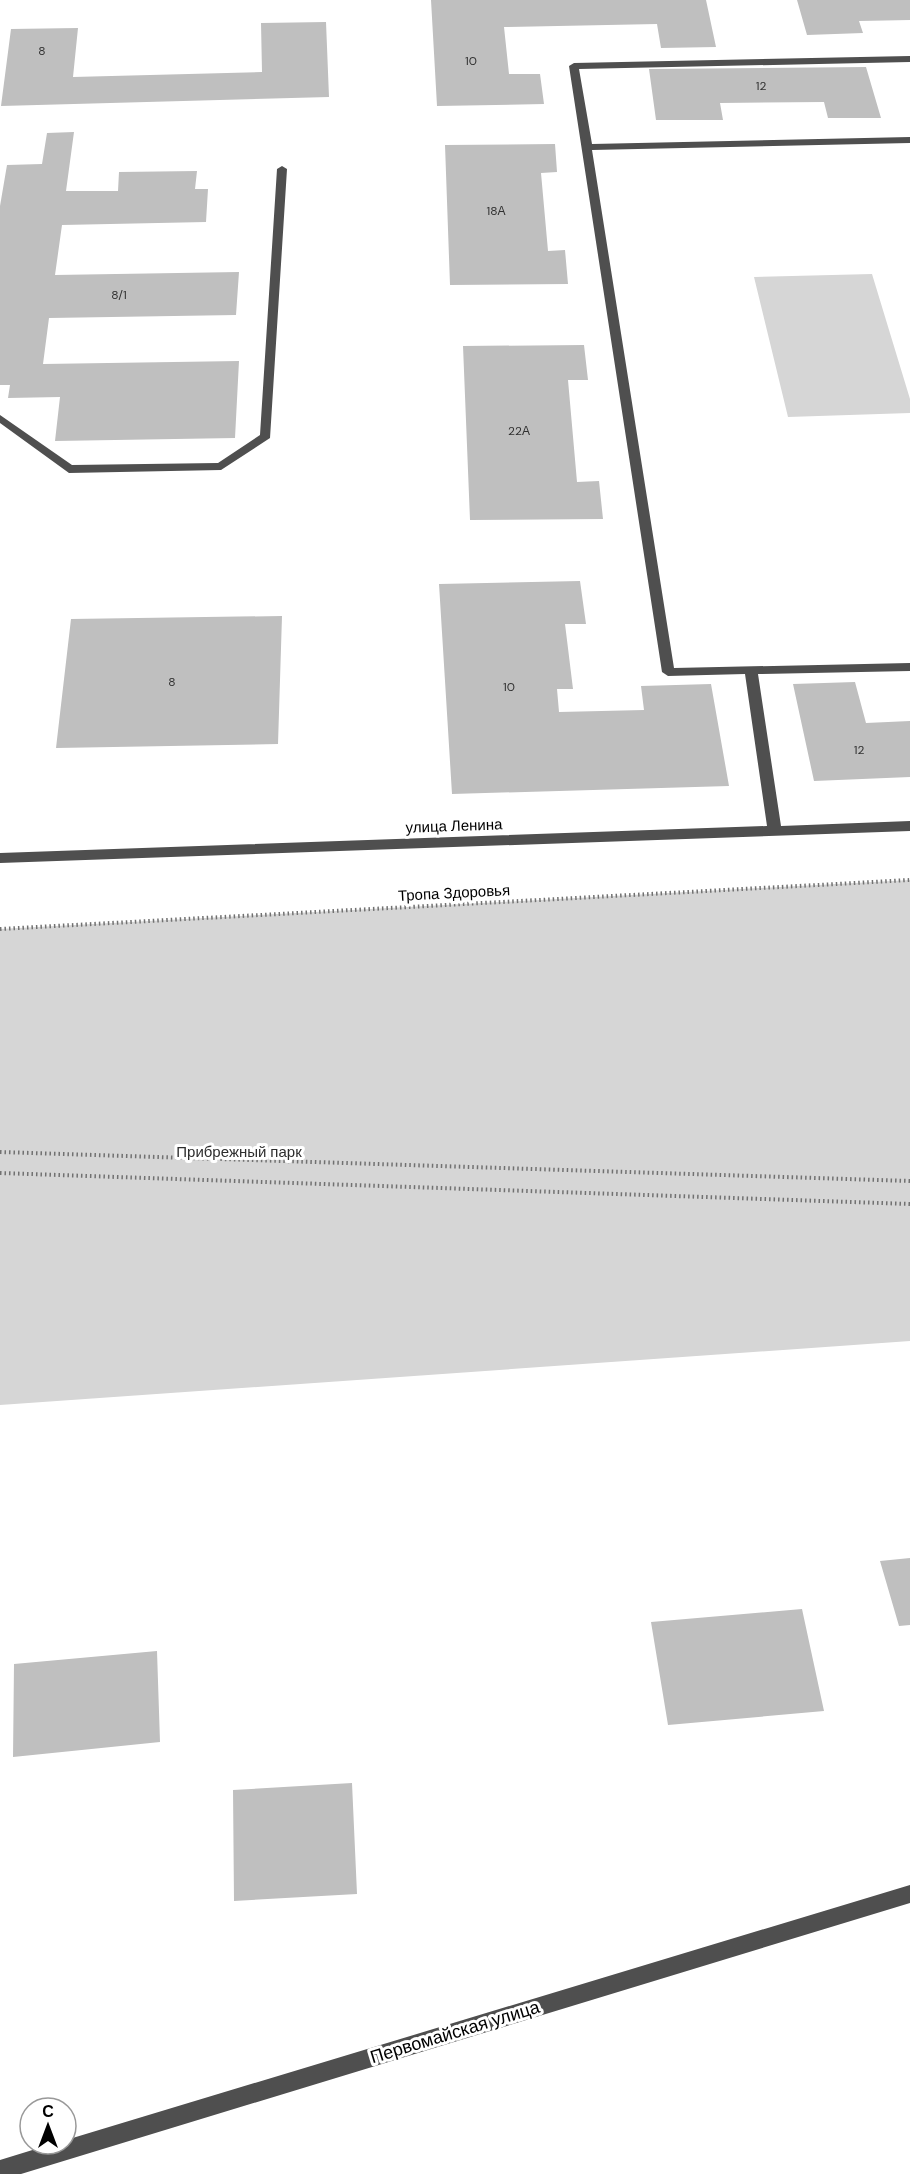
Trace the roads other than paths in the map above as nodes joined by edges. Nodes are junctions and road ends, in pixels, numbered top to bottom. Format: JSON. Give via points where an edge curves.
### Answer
{"nodes":[{"id":1,"x":910,"y":59,"type":"edge"},
{"id":2,"x":910,"y":140,"type":"edge"},
{"id":3,"x":587,"y":147,"type":"junction"},
{"id":4,"x":282,"y":169,"type":"dead end"},
{"id":5,"x":0,"y":418,"type":"edge"},
{"id":6,"x":910,"y":667,"type":"edge"},
{"id":7,"x":751,"y":670,"type":"junction"},
{"id":8,"x":910,"y":826,"type":"edge"},
{"id":9,"x":775,"y":831,"type":"junction"},
{"id":10,"x":0,"y":858,"type":"edge"},
{"id":11,"x":910,"y":1894,"type":"edge"},
{"id":12,"x":0,"y":2170,"type":"edge"}],
"edges":[{"from":1,"to":3,"type":"street","via":[[574,66]]},
{"from":2,"to":3,"type":"street"},
{"from":3,"to":7,"type":"street","via":[[668,672]]},
{"from":4,"to":5,"type":"street","via":[[266,436],[221,466],[69,469]]},
{"from":6,"to":7,"type":"street"},
{"from":7,"to":9,"type":"street"},
{"from":8,"to":9,"type":"street","name":"улица Ленина"},
{"from":9,"to":10,"type":"street","name":"улица Ленина"},
{"from":11,"to":12,"type":"street","name":"Первомайская улица"}]}
